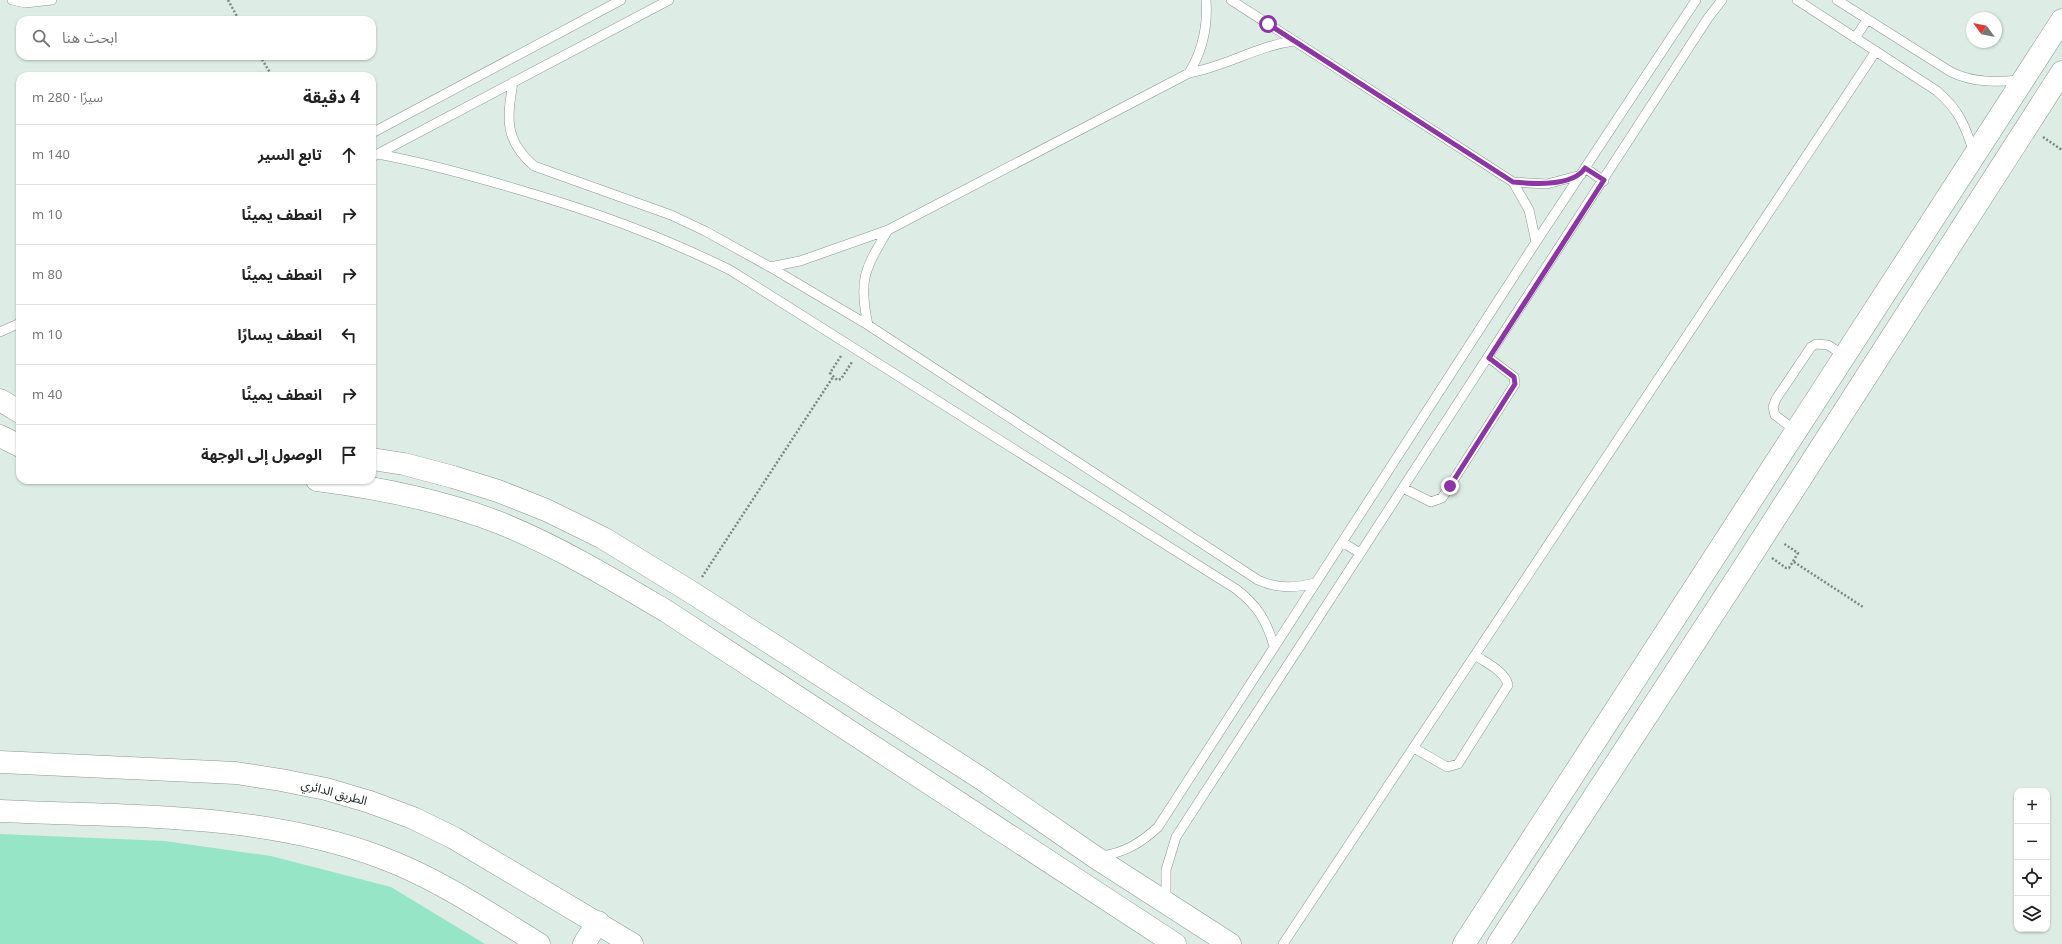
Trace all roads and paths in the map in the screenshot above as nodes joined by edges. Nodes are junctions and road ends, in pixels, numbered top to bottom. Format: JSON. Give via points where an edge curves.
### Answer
{"nodes":[{"id":1,"x":12,"y":0,"type":"edge"},
{"id":2,"x":52,"y":0,"type":"edge"},
{"id":3,"x":228,"y":0,"type":"edge"},
{"id":4,"x":621,"y":0,"type":"edge"},
{"id":5,"x":669,"y":0,"type":"edge"},
{"id":6,"x":1206,"y":0,"type":"edge"},
{"id":7,"x":1231,"y":0,"type":"edge"},
{"id":8,"x":1696,"y":0,"type":"edge"},
{"id":9,"x":1722,"y":0,"type":"edge"},
{"id":10,"x":1797,"y":0,"type":"edge"},
{"id":11,"x":1837,"y":0,"type":"edge"},
{"id":12,"x":237,"y":16,"type":"edge"},
{"id":13,"x":1867,"y":20,"type":"junction"},
{"id":14,"x":2062,"y":20,"type":"edge"},
{"id":15,"x":1855,"y":38,"type":"junction"},
{"id":16,"x":1294,"y":41,"type":"junction"},
{"id":17,"x":1876,"y":51,"type":"junction"},
{"id":18,"x":262,"y":60,"type":"edge"},
{"id":19,"x":270,"y":72,"type":"edge"},
{"id":20,"x":2062,"y":72,"type":"edge"},
{"id":21,"x":1189,"y":73,"type":"junction"},
{"id":22,"x":2024,"y":80,"type":"junction"},
{"id":23,"x":514,"y":82,"type":"junction"},
{"id":24,"x":376,"y":131,"type":"edge"},
{"id":25,"x":376,"y":155,"type":"edge"},
{"id":26,"x":1975,"y":155,"type":"junction"},
{"id":27,"x":376,"y":156,"type":"edge"},
{"id":28,"x":1583,"y":172,"type":"junction"},
{"id":29,"x":1604,"y":180,"type":"junction"},
{"id":30,"x":1513,"y":182,"type":"junction"},
{"id":31,"x":888,"y":230,"type":"junction"},
{"id":32,"x":1536,"y":242,"type":"junction"},
{"id":33,"x":1915,"y":248,"type":"junction"},
{"id":34,"x":1939,"y":264,"type":"junction"},
{"id":35,"x":770,"y":267,"type":"junction"},
{"id":36,"x":16,"y":325,"type":"edge"},
{"id":37,"x":868,"y":325,"type":"junction"},
{"id":38,"x":0,"y":332,"type":"edge"},
{"id":39,"x":849,"y":345,"type":"junction"},
{"id":40,"x":859,"y":351,"type":"junction"},
{"id":41,"x":1845,"y":356,"type":"junction"},
{"id":42,"x":1489,"y":358,"type":"junction"},
{"id":43,"x":833,"y":377,"type":"junction"},
{"id":44,"x":0,"y":400,"type":"edge"},
{"id":45,"x":16,"y":410,"type":"edge"},
{"id":46,"x":1797,"y":431,"type":"junction"},
{"id":47,"x":0,"y":436,"type":"edge"},
{"id":48,"x":16,"y":444,"type":"edge"},
{"id":49,"x":376,"y":460,"type":"edge"},
{"id":50,"x":342,"y":484,"type":"edge"},
{"id":51,"x":1403,"y":488,"type":"junction"},
{"id":52,"x":1762,"y":539,"type":"junction"},
{"id":53,"x":1342,"y":542,"type":"junction"},
{"id":54,"x":1360,"y":553,"type":"junction"},
{"id":55,"x":1717,"y":555,"type":"junction"},
{"id":56,"x":1794,"y":562,"type":"junction"},
{"id":57,"x":1742,"y":570,"type":"junction"},
{"id":58,"x":1314,"y":583,"type":"junction"},
{"id":59,"x":691,"y":592,"type":"junction"},
{"id":60,"x":1863,"y":607,"type":"dead end"},
{"id":61,"x":1274,"y":646,"type":"junction"},
{"id":62,"x":1475,"y":655,"type":"junction"},
{"id":63,"x":1414,"y":748,"type":"junction"},
{"id":64,"x":0,"y":762,"type":"edge"},
{"id":65,"x":982,"y":779,"type":"junction"},
{"id":66,"x":965,"y":805,"type":"junction"},
{"id":67,"x":0,"y":811,"type":"edge"},
{"id":68,"x":1095,"y":857,"type":"junction"},
{"id":69,"x":1167,"y":905,"type":"junction"},
{"id":70,"x":598,"y":922,"type":"junction"},
{"id":71,"x":539,"y":944,"type":"edge"},
{"id":72,"x":584,"y":944,"type":"edge"},
{"id":73,"x":632,"y":944,"type":"edge"},
{"id":74,"x":1176,"y":944,"type":"edge"},
{"id":75,"x":1230,"y":944,"type":"edge"},
{"id":76,"x":1283,"y":944,"type":"edge"},
{"id":77,"x":1464,"y":944,"type":"edge"},
{"id":78,"x":1498,"y":944,"type":"edge"}],
"edges":[{"from":1,"to":2,"type":"lane","via":[[25,3]]},
{"from":3,"to":12,"type":"path"},
{"from":4,"to":24,"type":"lane"},
{"from":5,"to":23,"type":"lane"},
{"from":6,"to":21,"type":"lane","via":[[1203,43]]},
{"from":7,"to":16,"type":"lane"},
{"from":8,"to":28,"type":"lane"},
{"from":9,"to":29,"type":"lane"},
{"from":10,"to":15,"type":"lane"},
{"from":11,"to":13,"type":"lane"},
{"from":13,"to":15,"type":"lane"},
{"from":13,"to":22,"type":"lane","via":[[1966,79],[1996,82]]},
{"from":14,"to":22,"type":"street"},
{"from":15,"to":17,"type":"lane"},
{"from":16,"to":21,"type":"lane","via":[[1259,49],[1205,70]]},
{"from":16,"to":30,"type":"lane"},
{"from":17,"to":26,"type":"lane","via":[[1937,91],[1952,104],[1961,119]]},
{"from":17,"to":62,"type":"lane"},
{"from":18,"to":19,"type":"path"},
{"from":20,"to":34,"type":"street"},
{"from":21,"to":31,"type":"lane"},
{"from":22,"to":26,"type":"street"},
{"from":23,"to":25,"type":"lane"},
{"from":23,"to":35,"type":"lane","via":[[508,124],[512,140],[521,155],[534,166],[671,215]]},
{"from":26,"to":33,"type":"street"},
{"from":27,"to":39,"type":"lane","via":[[437,166],[590,211],[661,237],[730,270]]},
{"from":28,"to":29,"type":"lane"},
{"from":28,"to":30,"type":"lane","via":[[1547,184]]},
{"from":28,"to":32,"type":"lane"},
{"from":29,"to":42,"type":"lane"},
{"from":30,"to":32,"type":"lane","via":[[1529,210]]},
{"from":31,"to":35,"type":"lane","via":[[818,255]]},
{"from":31,"to":37,"type":"lane","via":[[866,270],[862,288]]},
{"from":32,"to":53,"type":"lane"},
{"from":33,"to":34,"type":"street"},
{"from":33,"to":41,"type":"street"},
{"from":34,"to":52,"type":"street"},
{"from":35,"to":37,"type":"lane"},
{"from":36,"to":38,"type":"lane"},
{"from":37,"to":58,"type":"lane","via":[[1258,580],[1284,588]]},
{"from":39,"to":40,"type":"lane"},
{"from":39,"to":43,"type":"path","via":[[830,372]]},
{"from":40,"to":43,"type":"path","via":[[841,379]]},
{"from":40,"to":61,"type":"lane","via":[[1236,589],[1259,610]]},
{"from":41,"to":46,"type":"street"},
{"from":41,"to":46,"type":"lane","via":[[1828,346],[1816,344],[1811,347],[1776,400],[1773,407],[1774,415]]},
{"from":42,"to":51,"type":"lane"},
{"from":42,"to":51,"type":"lane","via":[[1514,377],[1515,384],[1442,498],[1431,502]]},
{"from":43,"to":59,"type":"path"},
{"from":44,"to":45,"type":"street"},
{"from":46,"to":55,"type":"street"},
{"from":47,"to":48,"type":"street"},
{"from":49,"to":59,"type":"street","via":[[453,477],[546,510],[603,538]]},
{"from":50,"to":66,"type":"street","via":[[405,494],[446,505],[500,523],[545,543],[666,611]]},
{"from":51,"to":54,"type":"lane"},
{"from":52,"to":56,"type":"path","via":[[1786,568]]},
{"from":52,"to":56,"type":"path","via":[[1798,553]]},
{"from":52,"to":57,"type":"street"},
{"from":53,"to":54,"type":"lane"},
{"from":53,"to":58,"type":"lane"},
{"from":54,"to":69,"type":"lane","via":[[1176,837],[1166,870]]},
{"from":55,"to":57,"type":"street"},
{"from":55,"to":77,"type":"street"},
{"from":56,"to":60,"type":"path"},
{"from":57,"to":78,"type":"street"},
{"from":58,"to":61,"type":"lane"},
{"from":59,"to":65,"type":"street"},
{"from":61,"to":68,"type":"lane","via":[[1158,827],[1130,848],[1113,855]]},
{"from":62,"to":63,"type":"lane"},
{"from":62,"to":63,"type":"lane","via":[[1506,678],[1508,685],[1458,764],[1447,767]]},
{"from":63,"to":76,"type":"lane"},
{"from":64,"to":70,"type":"street","name":"الطريق الدائري","via":[[236,773],[326,789],[413,818]]},
{"from":65,"to":66,"type":"street"},
{"from":65,"to":68,"type":"street"},
{"from":66,"to":74,"type":"street"},
{"from":67,"to":71,"type":"street","via":[[235,822],[333,842],[380,857],[426,877]]},
{"from":68,"to":69,"type":"street"},
{"from":69,"to":75,"type":"street"},
{"from":70,"to":72,"type":"street"},
{"from":70,"to":73,"type":"street","name":"الطريق الدائري"}]}
